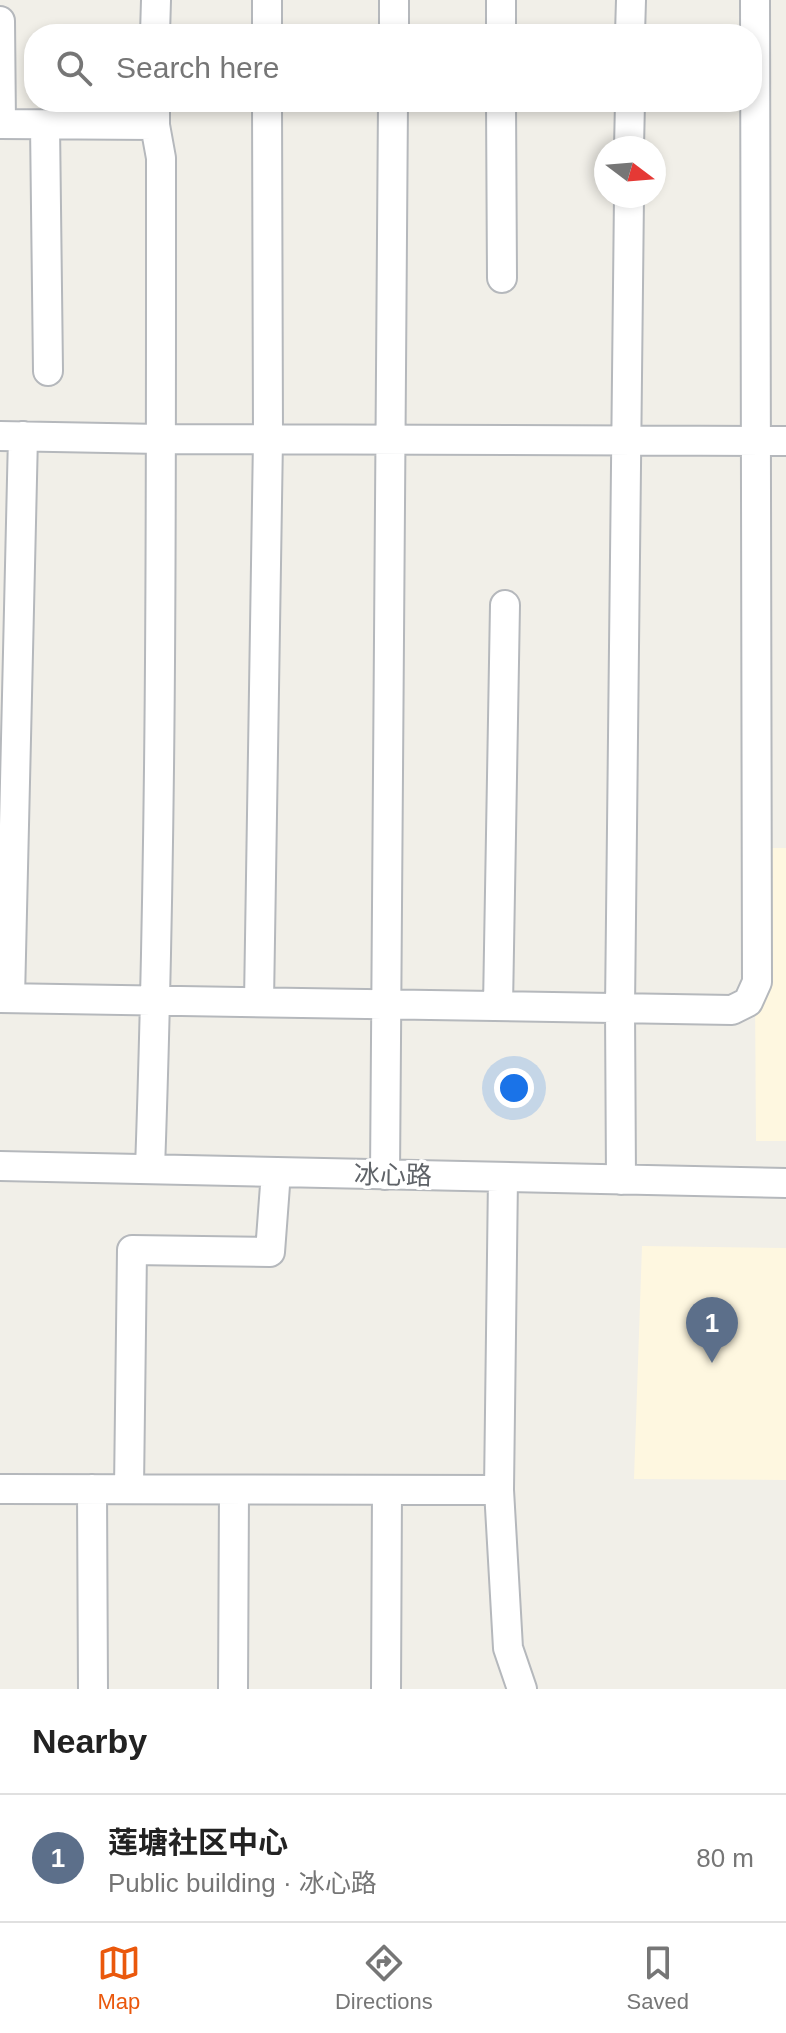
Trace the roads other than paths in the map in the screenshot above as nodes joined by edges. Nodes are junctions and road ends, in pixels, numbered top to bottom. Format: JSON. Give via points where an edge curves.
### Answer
{"nodes":[{"id":1,"x":156,"y":0,"type":"edge"},
{"id":2,"x":267,"y":0,"type":"edge"},
{"id":3,"x":394,"y":0,"type":"edge"},
{"id":4,"x":501,"y":0,"type":"edge"},
{"id":5,"x":631,"y":0,"type":"edge"},
{"id":6,"x":755,"y":0,"type":"edge"},
{"id":7,"x":0,"y":21,"type":"edge"},
{"id":8,"x":155,"y":24,"type":"edge"},
{"id":9,"x":267,"y":24,"type":"edge"},
{"id":10,"x":394,"y":24,"type":"edge"},
{"id":11,"x":501,"y":24,"type":"edge"},
{"id":12,"x":630,"y":24,"type":"edge"},
{"id":13,"x":755,"y":24,"type":"edge"},
{"id":14,"x":267,"y":112,"type":"edge"},
{"id":15,"x":393,"y":112,"type":"edge"},
{"id":16,"x":501,"y":112,"type":"edge"},
{"id":17,"x":630,"y":112,"type":"edge"},
{"id":18,"x":755,"y":112,"type":"edge"},
{"id":19,"x":155,"y":113,"type":"edge"},
{"id":20,"x":0,"y":124,"type":"edge"},
{"id":21,"x":45,"y":125,"type":"junction"},
{"id":22,"x":629,"y":136,"type":"edge"},
{"id":23,"x":629,"y":208,"type":"edge"},
{"id":24,"x":502,"y":278,"type":"dead end"},
{"id":25,"x":48,"y":371,"type":"dead end"},
{"id":26,"x":12,"y":436,"type":"edge"},
{"id":27,"x":161,"y":439,"type":"junction"},
{"id":28,"x":268,"y":439,"type":"junction"},
{"id":29,"x":390,"y":439,"type":"junction"},
{"id":30,"x":626,"y":440,"type":"junction"},
{"id":31,"x":756,"y":441,"type":"junction"},
{"id":32,"x":786,"y":441,"type":"edge"},
{"id":33,"x":505,"y":605,"type":"dead end"},
{"id":34,"x":5,"y":998,"type":"edge"},
{"id":35,"x":156,"y":1001,"type":"junction"},
{"id":36,"x":259,"y":1002,"type":"junction"},
{"id":37,"x":387,"y":1004,"type":"junction"},
{"id":38,"x":498,"y":1006,"type":"junction"},
{"id":39,"x":620,"y":1008,"type":"junction"},
{"id":40,"x":0,"y":1166,"type":"edge"},
{"id":41,"x":150,"y":1169,"type":"junction"},
{"id":42,"x":276,"y":1172,"type":"junction"},
{"id":43,"x":385,"y":1175,"type":"junction"},
{"id":44,"x":503,"y":1177,"type":"junction"},
{"id":45,"x":621,"y":1180,"type":"junction"},
{"id":46,"x":786,"y":1183,"type":"edge"},
{"id":47,"x":0,"y":1489,"type":"edge"},
{"id":48,"x":92,"y":1489,"type":"junction"},
{"id":49,"x":129,"y":1489,"type":"junction"},
{"id":50,"x":234,"y":1490,"type":"junction"},
{"id":51,"x":387,"y":1490,"type":"junction"},
{"id":52,"x":499,"y":1490,"type":"junction"},
{"id":53,"x":93,"y":1689,"type":"edge"},
{"id":54,"x":233,"y":1689,"type":"edge"},
{"id":55,"x":386,"y":1689,"type":"edge"},
{"id":56,"x":522,"y":1689,"type":"edge"}],
"edges":[{"from":1,"to":8,"type":"street"},
{"from":2,"to":9,"type":"street"},
{"from":3,"to":10,"type":"street"},
{"from":4,"to":11,"type":"street"},
{"from":5,"to":12,"type":"street"},
{"from":6,"to":13,"type":"street"},
{"from":7,"to":20,"type":"street"},
{"from":14,"to":28,"type":"street"},
{"from":15,"to":29,"type":"street"},
{"from":16,"to":24,"type":"street"},
{"from":17,"to":22,"type":"street"},
{"from":18,"to":31,"type":"street"},
{"from":19,"to":21,"type":"street"},
{"from":19,"to":27,"type":"street","via":[[161,158]]},
{"from":20,"to":21,"type":"street"},
{"from":21,"to":25,"type":"street"},
{"from":23,"to":30,"type":"street"},
{"from":26,"to":27,"type":"street"},
{"from":26,"to":34,"type":"street"},
{"from":27,"to":28,"type":"street"},
{"from":27,"to":35,"type":"street"},
{"from":28,"to":29,"type":"street"},
{"from":28,"to":36,"type":"street"},
{"from":29,"to":30,"type":"street"},
{"from":29,"to":37,"type":"street"},
{"from":30,"to":31,"type":"street"},
{"from":30,"to":39,"type":"street"},
{"from":31,"to":32,"type":"street"},
{"from":31,"to":39,"type":"street","via":[[757,982],[748,1002],[732,1010]]},
{"from":33,"to":38,"type":"street"},
{"from":34,"to":35,"type":"street"},
{"from":35,"to":36,"type":"street"},
{"from":35,"to":41,"type":"street"},
{"from":36,"to":37,"type":"street"},
{"from":37,"to":38,"type":"street"},
{"from":37,"to":43,"type":"street"},
{"from":38,"to":39,"type":"street"},
{"from":39,"to":45,"type":"street"},
{"from":40,"to":41,"type":"street","name":"冰心路"},
{"from":41,"to":42,"type":"street","name":"冰心路"},
{"from":42,"to":43,"type":"street","name":"冰心路"},
{"from":42,"to":49,"type":"street","via":[[270,1252],[132,1250]]},
{"from":43,"to":44,"type":"street","name":"冰心路"},
{"from":44,"to":45,"type":"street","name":"冰心路"},
{"from":44,"to":52,"type":"street"},
{"from":45,"to":46,"type":"street","name":"冰心路"},
{"from":47,"to":48,"type":"street"},
{"from":48,"to":49,"type":"street"},
{"from":48,"to":53,"type":"street"},
{"from":49,"to":50,"type":"street"},
{"from":50,"to":51,"type":"street"},
{"from":50,"to":54,"type":"street"},
{"from":51,"to":52,"type":"street"},
{"from":51,"to":55,"type":"street"},
{"from":52,"to":56,"type":"street","via":[[508,1648]]}]}
